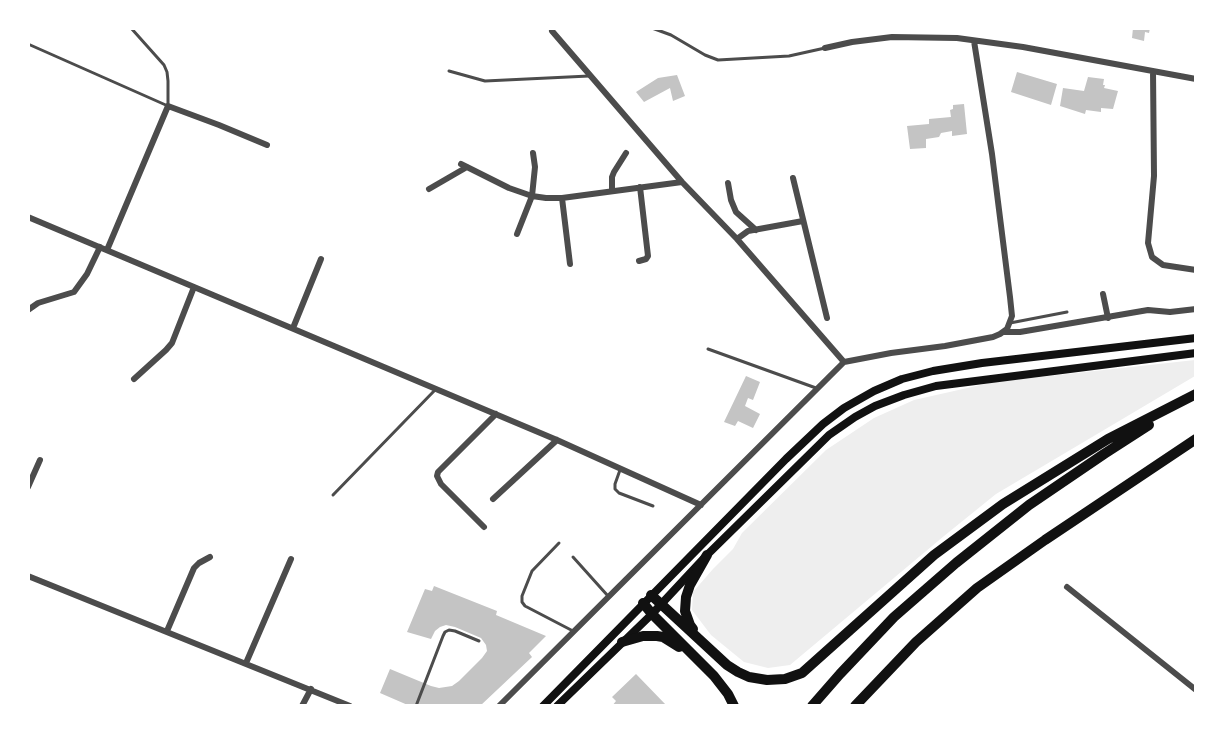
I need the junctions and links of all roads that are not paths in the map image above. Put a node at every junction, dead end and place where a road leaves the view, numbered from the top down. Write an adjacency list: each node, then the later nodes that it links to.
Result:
1 (131, 28): 11 (lane)
2 (652, 28): 6 (lane)
3 (552, 30): 9 (street)
4 (974, 41): 6 (street); 8 (street); 40 (street)
5 (28, 44): 11 (lane)
6 (825, 48)
7 (449, 71): 9 (lane)
8 (1153, 71): 10 (street); 32 (street)
9 (591, 76): 16 (street)
10 (1196, 79)
11 (168, 106): 12 (street); 28 (street)
12 (267, 145)
13 (532, 153): 21 (street)
14 (626, 153): 20 (street)
15 (793, 178): 24 (street)
16 (682, 182): 18 (street); 27 (street)
17 (728, 183): 25 (street)
18 (640, 188): 20 (street); 30 (street)
19 (429, 189): 21 (street)
20 (612, 191): 22 (street)
21 (532, 196): 22 (street); 26 (street)
22 (561, 198): 31 (street)
23 (28, 217): 28 (street)
24 (803, 221): 25 (street); 38 (street)
25 (756, 230): 27 (street)
26 (517, 234)
27 (737, 239): 46 (street)
28 (104, 249): 33 (street); 36 (street)
29 (321, 259): 41 (street)
30 (639, 261)
31 (570, 264)
32 (1196, 270)
33 (194, 287): 41 (street); 47 (street)
34 (1102, 294): 39 (street)
35 (1196, 309): 39 (street)
36 (28, 310)
37 (1067, 312): 40 (lane)
38 (827, 318)
39 (1108, 318): 42 (street)
40 (1011, 319): 42 (street)
41 (292, 328): 48 (street)
42 (1003, 332): 46 (street)
43 (1196, 338): 72 (main road)
44 (708, 349): 49 (lane)
45 (1196, 353): 65 (main road)
46 (844, 362): 49 (street)
47 (134, 379)
48 (436, 389): 51 (street); 59 (lane)
49 (817, 389): 61 (street)
50 (1196, 394): 79 (highway); 91 (highway)
51 (496, 414): 53 (street); 63 (street)
52 (1196, 439): 58 (highway)
53 (557, 440): 56 (street); 60 (street)
54 (1196, 447): 58 (highway)
55 (40, 460): 57 (street)
56 (621, 468): 61 (street); 62 (lane)
57 (28, 487)
58 (1124, 487): 92 (highway)
59 (333, 495)
60 (493, 500)
61 (701, 505): 71 (street)
62 (653, 506)
63 (484, 527)
64 (559, 543): 76 (lane)
65 (707, 555): 73 (main road); 79 (highway)
66 (210, 557): 75 (street)
67 (573, 557): 71 (lane)
68 (291, 558): 81 (street)
69 (28, 576): 75 (street)
70 (1067, 587): 83 (street)
71 (608, 596): 76 (street)
72 (647, 599): 73 (highway); 74 (highway); 88 (main road)
73 (662, 603): 74 (main road); 79 (highway)
74 (652, 614): 78 (main road); 80 (highway)
75 (167, 631): 81 (street)
76 (573, 631): 87 (street)
77 (478, 641): 86 (lane)
78 (622, 642): 80 (highway); 89 (main road)
79 (708, 648)
80 (694, 657): 90 (highway)
81 (246, 663): 82 (street)
82 (311, 689): 84 (street); 85 (street)
83 (1196, 690)
84 (302, 705)
85 (350, 705)
86 (416, 705)
87 (499, 705)
88 (543, 705)
89 (557, 705)
90 (734, 705)
91 (812, 705)
92 (855, 705)

